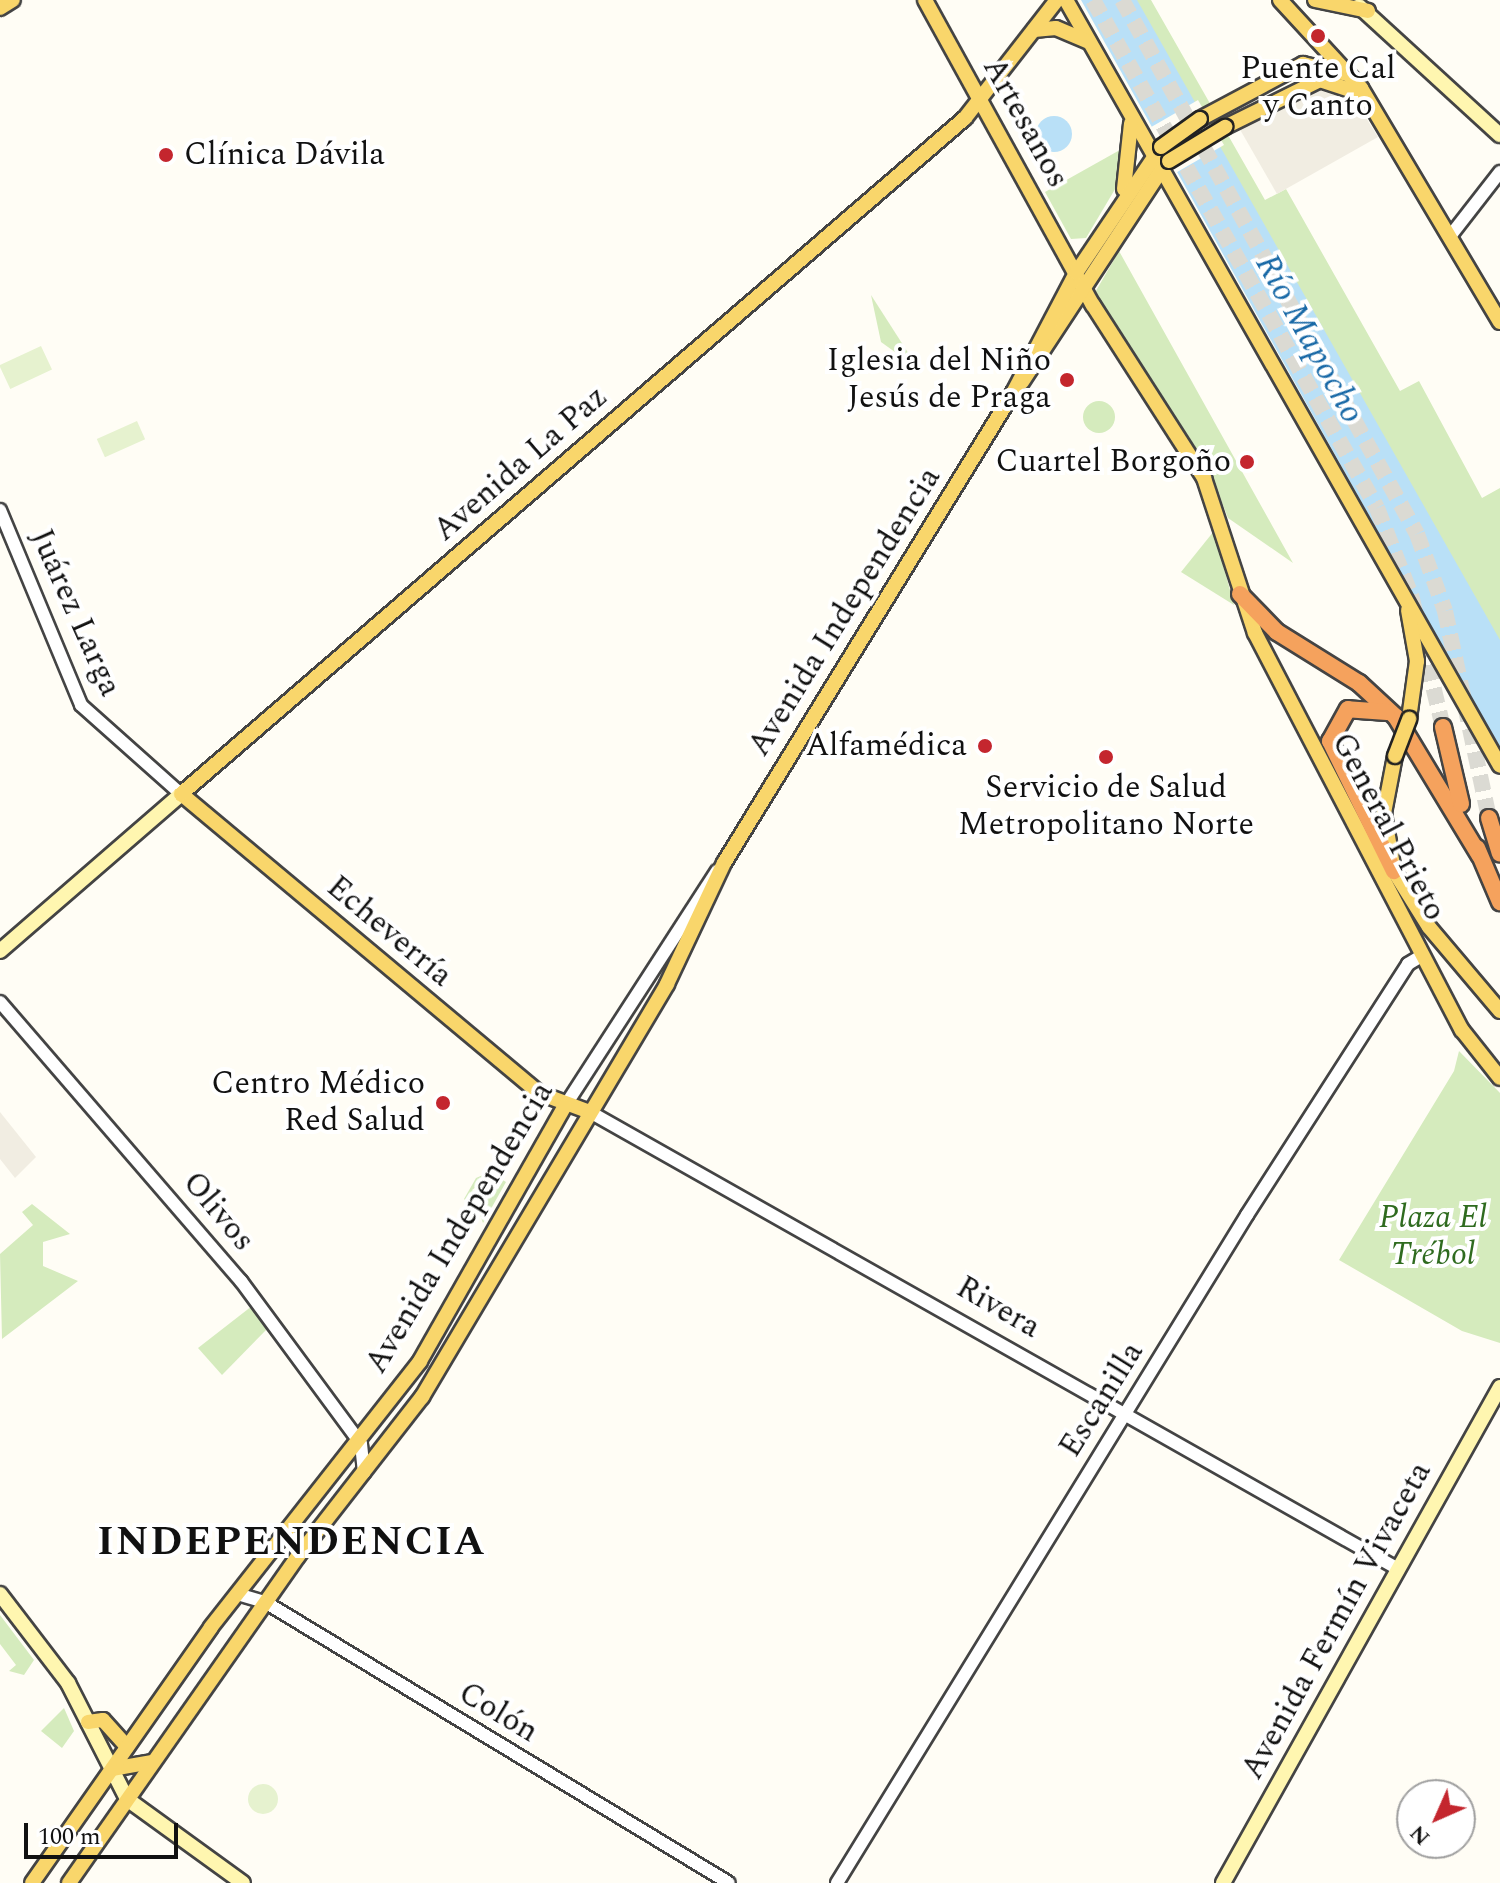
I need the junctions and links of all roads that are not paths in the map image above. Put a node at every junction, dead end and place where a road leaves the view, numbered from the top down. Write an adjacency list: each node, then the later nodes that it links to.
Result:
1 (13, 0): 9 (main road)
2 (925, 0): 14 (main road, Artesanos)
3 (1057, 0): 10 (main road, Avenida La Paz)
4 (1066, 0): 11 (main road)
5 (1280, 0): 12 (main road)
6 (1315, 0): 8 (main road)
7 (1348, 0): 8 (main road)
8 (1373, 6): 16 (main road)
9 (0, 8)
10 (1034, 30): 11 (main road); 14 (main road, Avenida La Paz)
11 (1089, 42): 15 (main road)
12 (1353, 77): 13 (main road); 17 (main road, Avenida Independencia, bridge)
13 (1368, 100): 18 (main road, Avenida Independencia, bridge); 21 (main road)
14 (981, 101): 22 (main road, Artesanos); 32 (main road, Avenida La Paz)
15 (1131, 119): 17 (main road); 20 (main road)
16 (1500, 135)
17 (1156, 151): 18 (main road); 20 (main road, Avenida Independencia)
18 (1164, 166): 23 (main road, Avenida Independencia); 27 (main road)
19 (1500, 172): 21 (street)
20 (1120, 201): 22 (main road, Avenida Independencia)
21 (1451, 235): 24 (main road)
22 (1076, 273): 23 (main road, Artesanos); 25 (main road, Avenida Independencia)
23 (1084, 290): 25 (main road, Avenida Independencia); 28 (main road, General Prieto)
24 (1500, 322)
25 (1014, 391): 36 (main road, Avenida Independencia)
26 (0, 510): 32 (street, Juárez Larga)
27 (1400, 585): 29 (main road, General Prieto); 31 (main road)
28 (1240, 594): 29 (highway); 41 (main road, General Prieto)
29 (1402, 718): 35 (highway); 37 (main road, General Prieto, bridge); 37 (highway)
30 (1443, 727): 35 (highway)
31 (1500, 766)
32 (181, 794): 39 (main road, Avenida La Paz); 45 (main road, Echeverría)
33 (1489, 818): 34 (highway)
34 (1500, 853)
35 (1480, 856): 38 (highway)
36 (724, 863): 45 (street, Avenida Independencia); 46 (main road, Avenida Independencia)
37 (1394, 871): 40 (main road, General Prieto)
38 (1500, 902)
39 (0, 951)
40 (1449, 951): 41 (main road); 43 (main road, General Prieto)
41 (1423, 955): 44 (main road, General Prieto); 48 (street, Escanilla)
42 (0, 1002): 49 (street, Olivos)
43 (1500, 1011)
44 (1500, 1078)
45 (565, 1106): 46 (main road, Rivera); 49 (main road, Avenida Independencia)
46 (590, 1112): 48 (street, Rivera); 50 (main road, Avenida Independencia)
47 (1500, 1387): 51 (main road, Avenida Fermín Vivaceta)
48 (1125, 1413): 51 (street, Rivera); 64 (street, Escanilla)
49 (356, 1438): 50 (street, Olivos); 53 (main road, Avenida Independencia)
50 (364, 1474): 54 (main road, Avenida Independencia)
51 (1398, 1569): 65 (main road, Avenida Fermín Vivaceta)
52 (0, 1594): 55 (main road)
53 (237, 1594): 54 (street, Colón); 56 (main road, Avenida Independencia)
54 (265, 1602): 57 (main road, Avenida Independencia); 63 (street, Colón)
55 (88, 1722): 56 (main road); 58 (main road)
56 (127, 1747): 58 (main road, Avenida Independencia)
57 (152, 1762): 58 (main road); 59 (main road, Avenida Independencia)
58 (112, 1769): 59 (main road); 60 (main road, Avenida Independencia)
59 (127, 1799): 61 (main road, Avenida Independencia); 62 (main road)
60 (32, 1883)
61 (69, 1883)
62 (243, 1883)
63 (729, 1883)
64 (837, 1883)
65 (1223, 1883)

